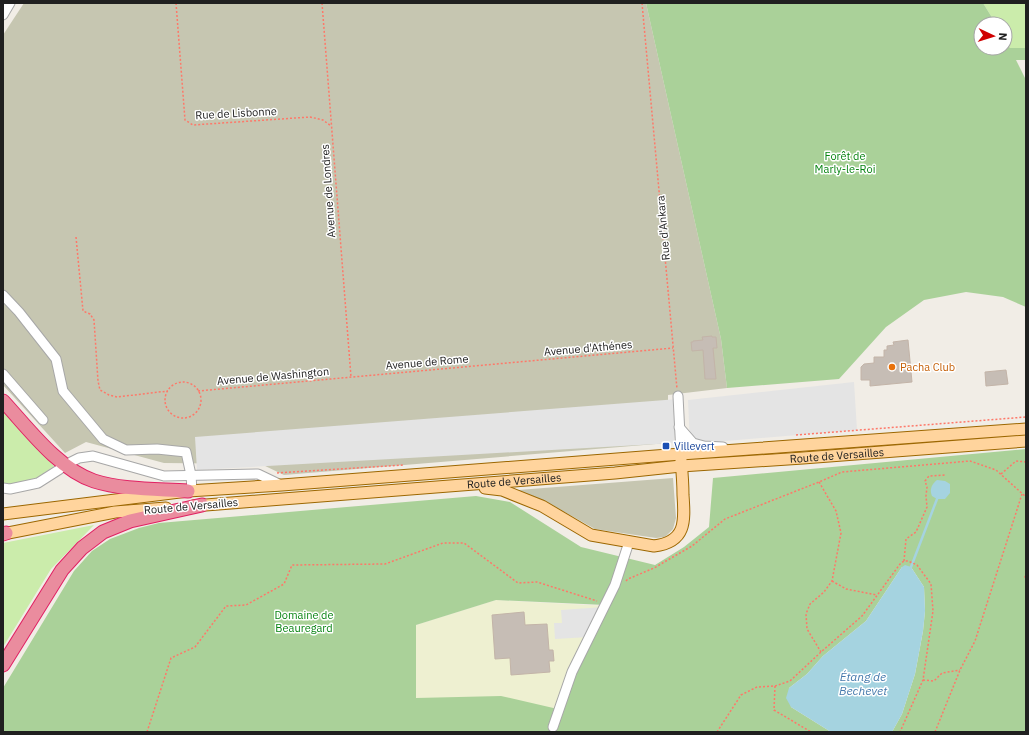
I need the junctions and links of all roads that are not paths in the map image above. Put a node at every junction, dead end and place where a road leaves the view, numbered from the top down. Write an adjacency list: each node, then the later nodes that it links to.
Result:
1 (10, 3): 2 (street)
2 (3, 15)
3 (3, 295): 16 (street)
4 (3, 374): 7 (street)
5 (678, 396): 8 (street)
6 (3, 401): 20 (highway)
7 (43, 420)
8 (679, 427): 11 (street); 12 (street)
9 (1026, 429): 11 (main road, Route de Versailles)
10 (1026, 441): 14 (main road, Route de Versailles)
11 (742, 449): 12 (main road, Route de Versailles)
12 (681, 454): 14 (main road); 17 (main road, Route de Versailles)
13 (71, 462): 16 (street)
14 (682, 466): 18 (main road, Route de Versailles); 24 (main road)
15 (60, 469): 19 (street)
16 (191, 476): 17 (street); 20 (street)
17 (282, 485): 20 (main road, Route de Versailles)
18 (453, 486): 21 (main road, Route de Versailles); 24 (main road)
19 (3, 488)
20 (190, 491): 22 (main road, Route de Versailles)
21 (202, 505): 23 (main road, Route de Versailles); 25 (highway)
22 (3, 514)
23 (4, 534)
24 (629, 542): 26 (street)
25 (3, 665)
26 (553, 728)

